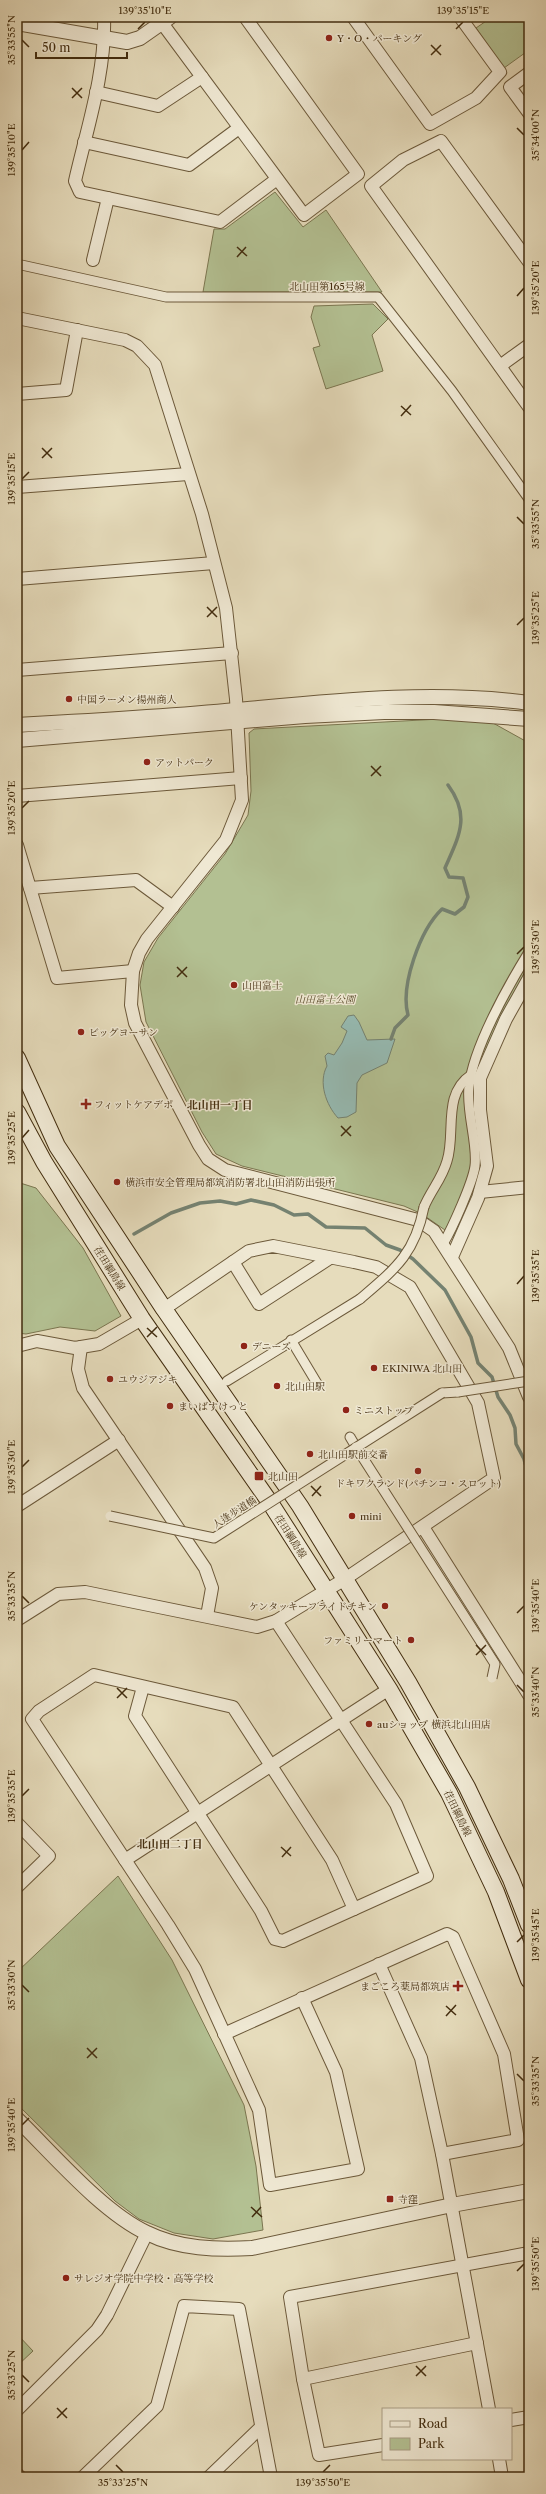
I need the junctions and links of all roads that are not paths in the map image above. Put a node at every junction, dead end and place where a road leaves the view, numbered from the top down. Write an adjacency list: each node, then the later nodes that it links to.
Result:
1 (19, 17): 7 (street)
2 (104, 17): 8 (street)
3 (245, 17): 15 (street)
4 (353, 17): 5 (street)
5 (460, 17)
6 (166, 20): 8 (street); 10 (street)
7 (17, 23): 8 (street)
8 (105, 38): 11 (street)
9 (529, 73): 12 (street)
10 (202, 77): 11 (street); 13 (street)
11 (96, 92): 14 (street)
12 (529, 113)
13 (239, 128): 14 (street); 15 (street)
14 (84, 142): 16 (street)
15 (277, 179): 16 (street)
16 (108, 198): 17 (street)
17 (93, 260)
18 (529, 262): 23 (street)
19 (17, 264): 28 (street, 北山田第165号線)
20 (17, 318): 21 (street)
21 (77, 330): 24 (street); 26 (street)
22 (529, 345): 23 (street)
23 (500, 366): 25 (street)
24 (17, 394)
25 (529, 407)
26 (188, 474): 27 (street); 29 (street)
27 (17, 487)
28 (529, 500)
29 (214, 564): 30 (street); 31 (street)
30 (17, 579)
31 (232, 653): 32 (street); 34 (street)
32 (17, 670)
33 (529, 703): 34 (street)
34 (237, 716): 35 (street); 36 (street); 37 (street); 38 (street)
35 (529, 719)
36 (17, 725)
37 (17, 740)
38 (241, 778): 39 (street); 42 (street)
39 (17, 796)
40 (17, 845): 41 (street)
41 (30, 888): 42 (street); 44 (street)
42 (173, 907): 44 (street)
43 (529, 952): 47 (street)
44 (133, 971): 51 (street)
45 (529, 978): 50 (street)
46 (17, 1058): 55 (main road, 荏田綱島線)
47 (471, 1074): 51 (street); 57 (street, bridge)
48 (17, 1112): 56 (main road, 荏田綱島線)
49 (529, 1187): 50 (street)
50 (480, 1192): 52 (street)
51 (443, 1244): 52 (street)
52 (452, 1257): 63 (street)
53 (330, 1258): 54 (street); 54 (street); 69 (street)
54 (233, 1262): 55 (street)
55 (164, 1309): 70 (main road, 荏田綱島線)
56 (142, 1319): 59 (street); 71 (main road, 荏田綱島線)
57 (291, 1340): 60 (street); 62 (street)
58 (17, 1346): 59 (street)
59 (80, 1347): 65 (street)
60 (227, 1381)
61 (529, 1381): 66 (street, 人逢歩道橋, bridge)
62 (318, 1385)
63 (529, 1397)
64 (350, 1437): 66 (street)
65 (119, 1440): 67 (street); 72 (street)
66 (356, 1447): 68 (street, 人逢歩道橋, bridge); 75 (street, bridge)
67 (17, 1506)
68 (110, 1516)
69 (423, 1527): 70 (street); 78 (street)
70 (345, 1579): 71 (street); 86 (main road, 荏田綱島線)
71 (327, 1591): 74 (street); 77 (main road, 荏田綱島線)
72 (207, 1616): 73 (street); 74 (street)
73 (17, 1620)
74 (276, 1621): 79 (street)
75 (492, 1678)
76 (142, 1687): 80 (street); 81 (street); 83 (street)
77 (389, 1689): 79 (street); 88 (main road, 荏田綱島線)
78 (529, 1695)
79 (341, 1719): 80 (street); 85 (street)
80 (272, 1764): 81 (street); 85 (street)
81 (198, 1812): 83 (street); 85 (street)
82 (17, 1823): 84 (street)
83 (125, 1860): 90 (street)
84 (17, 1887)
85 (354, 1909)
86 (529, 1925)
87 (379, 1964): 89 (street); 92 (street); 92 (street)
88 (529, 1980)
89 (302, 1998): 90 (street); 90 (street)
90 (224, 2034)
91 (17, 2119): 95 (street)
92 (442, 2154): 94 (street)
93 (529, 2191): 94 (street)
94 (452, 2205): 95 (street); 97 (street)
95 (147, 2234): 101 (street)
96 (529, 2253): 97 (street)
97 (462, 2264): 98 (street); 99 (street)
98 (477, 2343): 99 (street); 100 (street)
99 (303, 2379): 105 (street)
100 (490, 2408)
101 (17, 2410)
102 (529, 2416): 103 (street)
103 (512, 2420)
104 (260, 2428): 109 (street); 110 (street); 111 (street)
105 (382, 2445)
106 (499, 2460): 112 (street)
107 (17, 2474): 108 (street)
108 (20, 2477)
109 (82, 2477)
110 (209, 2477)
111 (271, 2477)
112 (502, 2477)

